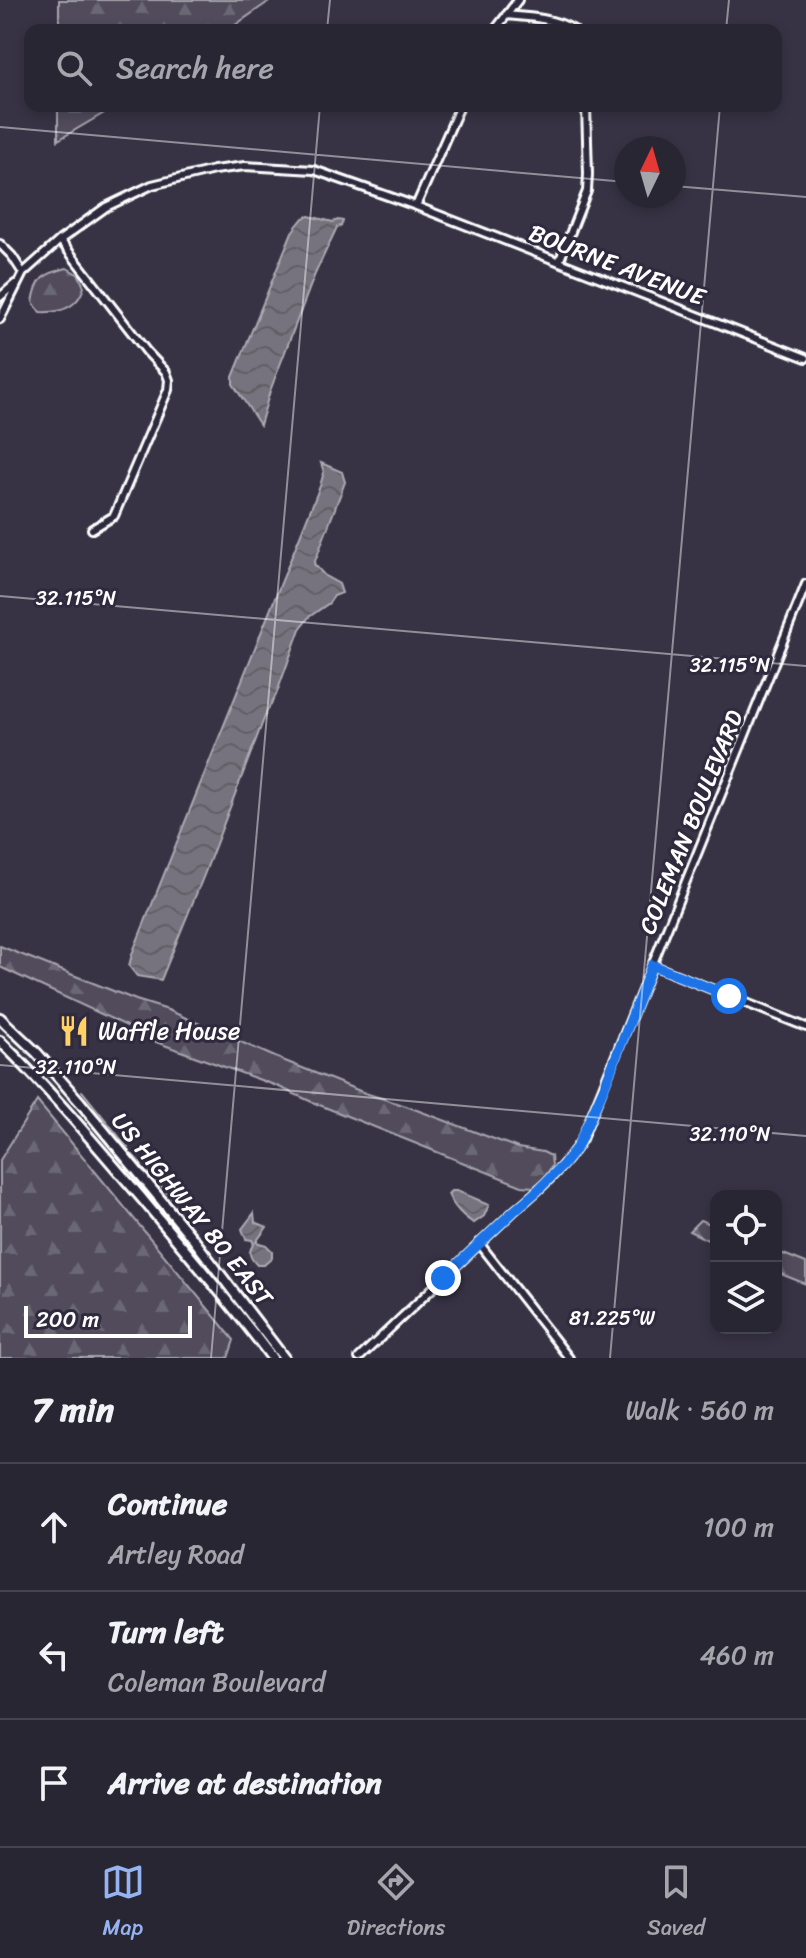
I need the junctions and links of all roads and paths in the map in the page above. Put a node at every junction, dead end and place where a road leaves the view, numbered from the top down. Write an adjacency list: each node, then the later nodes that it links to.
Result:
1 (518, 0): 2 (street)
2 (506, 15): 3 (street); 4 (street)
3 (499, 24)
4 (563, 24)
5 (457, 112): 7 (street)
6 (586, 112): 10 (street)
7 (416, 206): 8 (street, BOURNE AVENUE); 10 (street, BOURNE AVENUE)
8 (60, 240): 11 (street, BOURNE AVENUE); 16 (street)
9 (0, 244): 11 (street)
10 (559, 262): 15 (street, BOURNE AVENUE)
11 (23, 273): 12 (street, BOURNE AVENUE)
12 (18, 282): 13 (street); 14 (street, BOURNE AVENUE)
13 (0, 297)
14 (0, 319)
15 (806, 358)
16 (92, 529)
17 (806, 584): 18 (street, COLEMAN BOULEVARD)
18 (652, 965): 20 (street); 22 (street, COLEMAN BOULEVARD)
19 (0, 1018): 24 (main road, US HIGHWAY 80 EAST)
20 (806, 1027)
21 (0, 1041): 23 (main road, US HIGHWAY 80 EAST)
22 (479, 1243): 25 (street, COLEMAN BOULEVARD); 26 (street)
23 (272, 1358)
24 (284, 1358)
25 (359, 1358)
26 (569, 1358)

